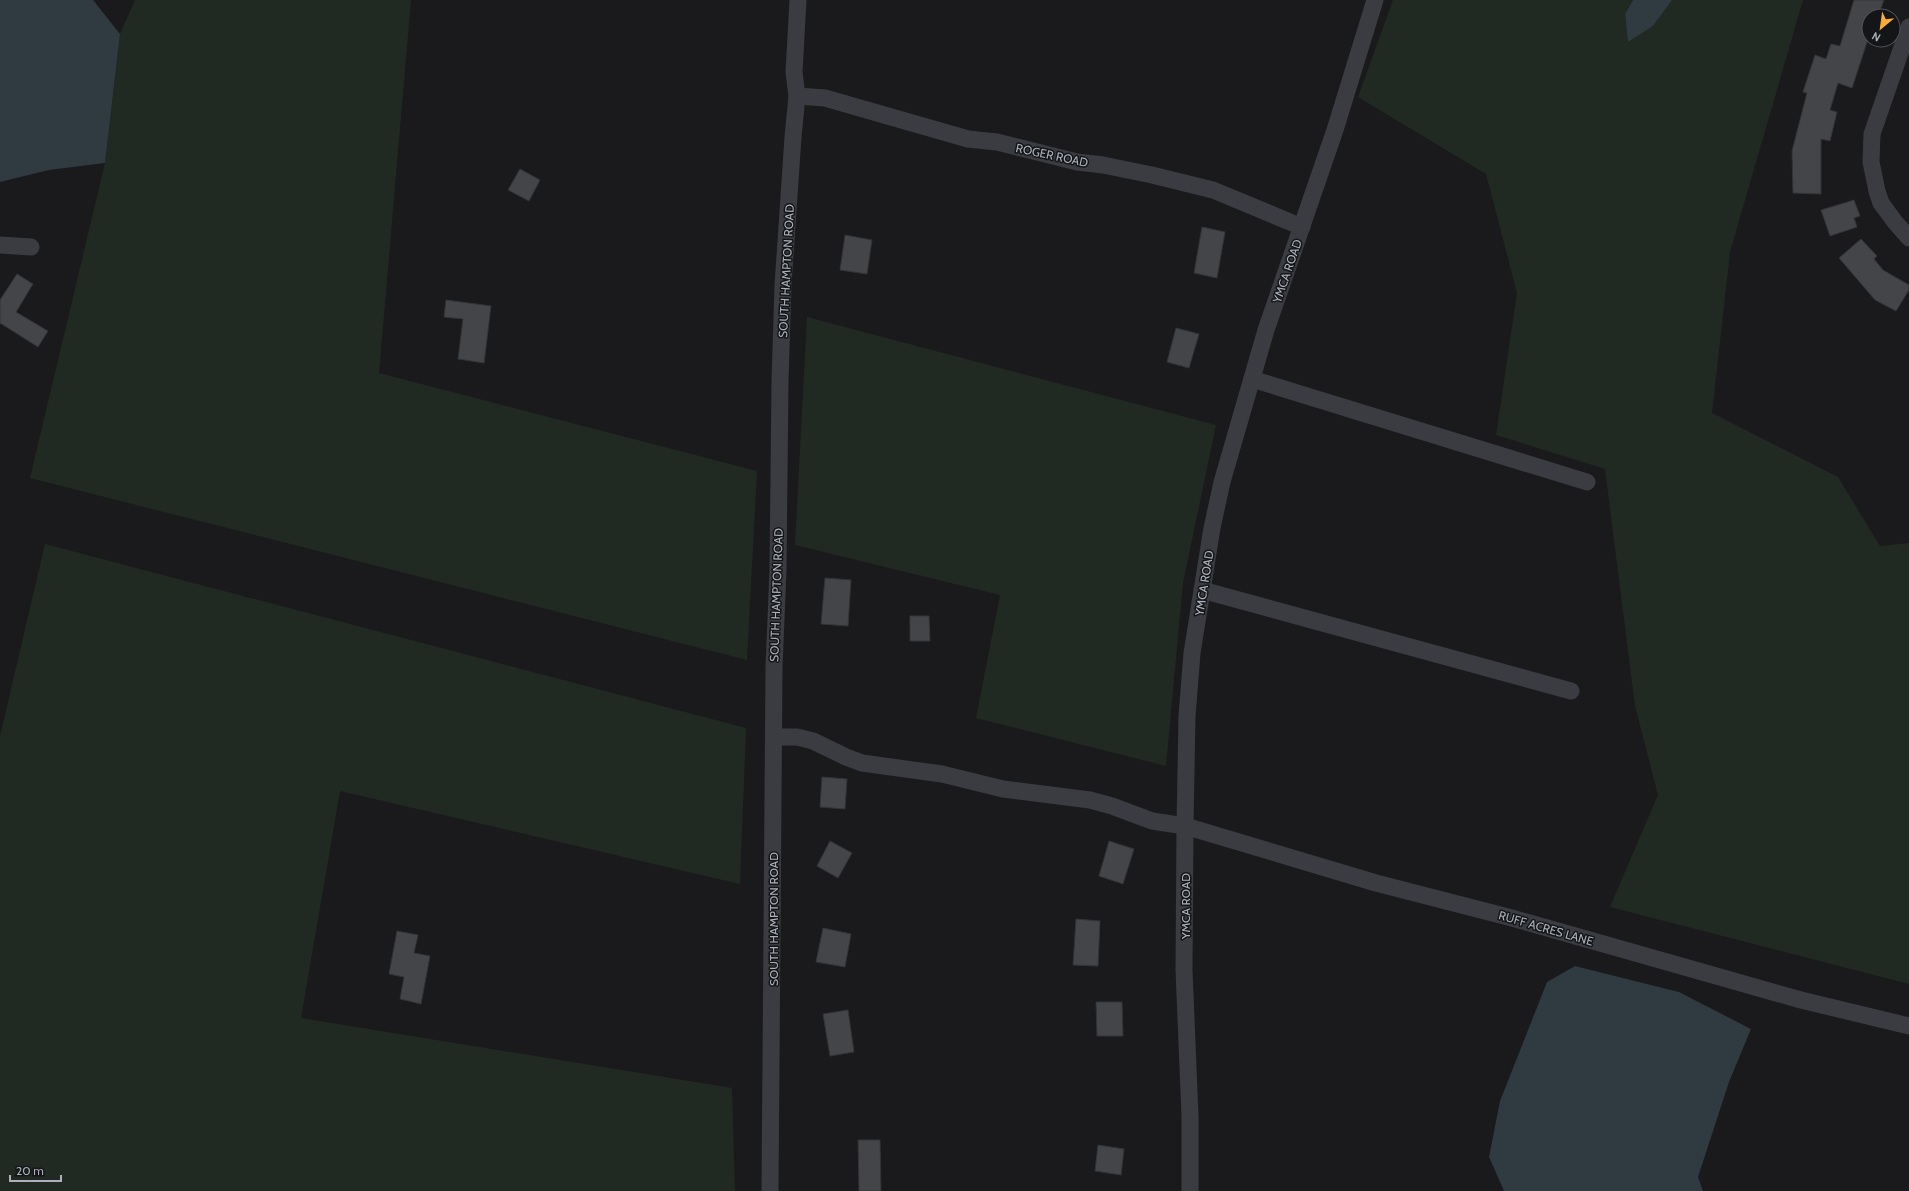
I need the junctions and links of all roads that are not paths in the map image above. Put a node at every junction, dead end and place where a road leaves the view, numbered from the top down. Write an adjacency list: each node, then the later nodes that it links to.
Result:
1 (798, 0): 4 (street, SOUTH HAMPTON ROAD)
2 (1375, 0): 5 (street, YMCA ROAD)
3 (1909, 27): 6 (street)
4 (798, 96): 5 (street, ROGER ROAD); 13 (street, SOUTH HAMPTON ROAD)
5 (1302, 227): 9 (street, YMCA ROAD)
6 (1909, 238)
7 (0, 245): 8 (street)
8 (31, 247)
9 (1252, 379): 10 (street); 11 (street, YMCA ROAD)
10 (1587, 482)
11 (1202, 590): 12 (street); 14 (street, YMCA ROAD)
12 (1571, 691)
13 (774, 737): 14 (street, RUFF ACRES LANE); 16 (street, SOUTH HAMPTON ROAD)
14 (1185, 826): 15 (street, RUFF ACRES LANE); 17 (street, YMCA ROAD)
15 (1909, 1026)
16 (770, 1191)
17 (1190, 1191)

